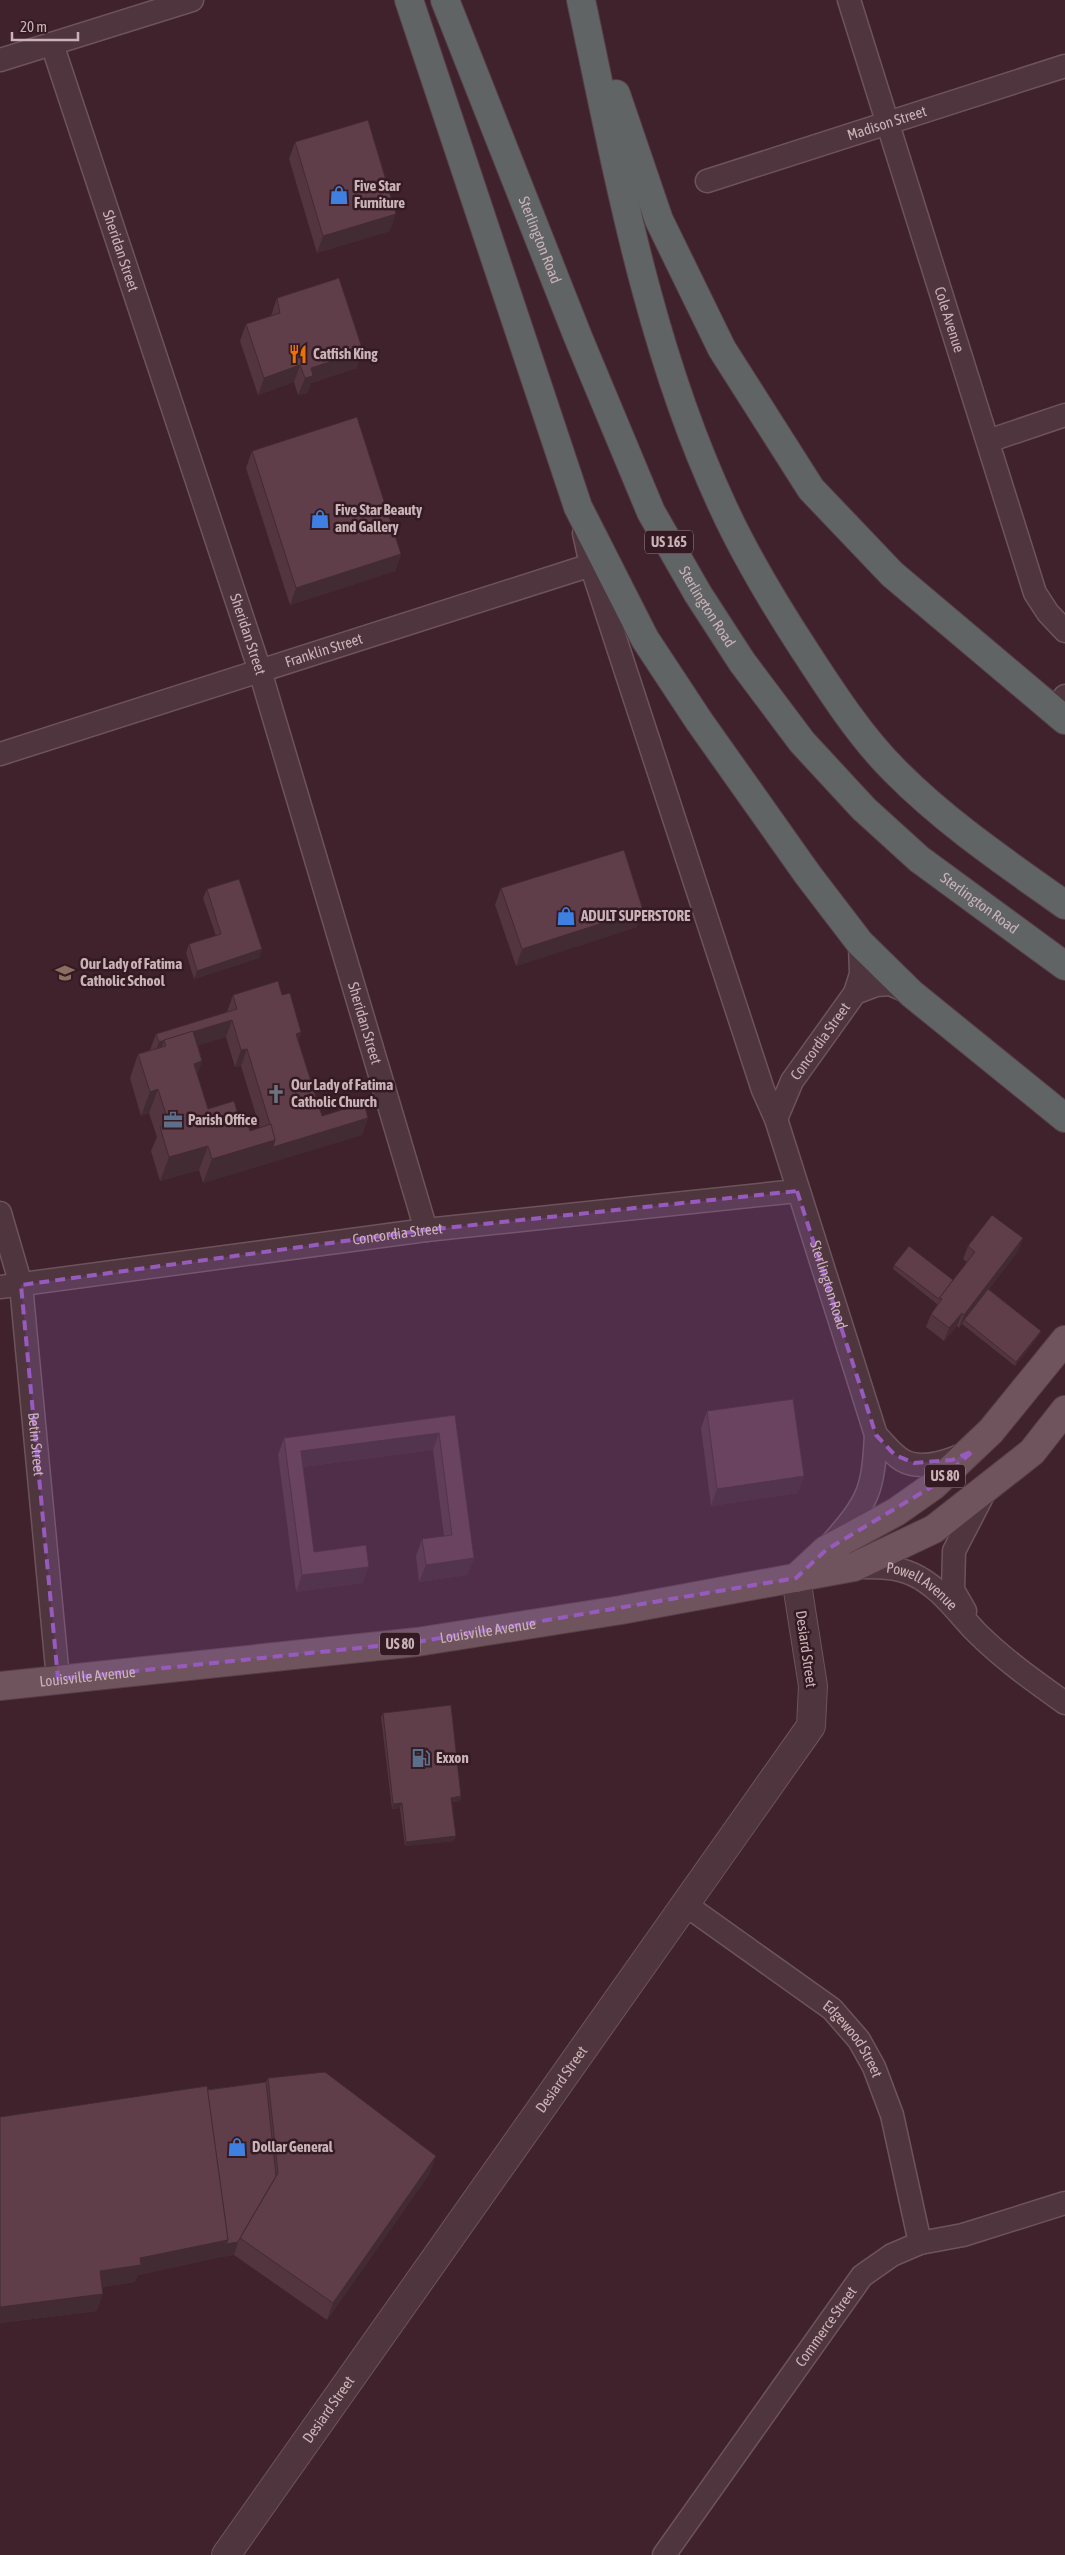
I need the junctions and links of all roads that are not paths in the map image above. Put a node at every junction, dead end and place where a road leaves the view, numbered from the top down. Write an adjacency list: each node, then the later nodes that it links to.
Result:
1 (192, 0): 6 (street)
2 (409, 0): 13 (highway)
3 (445, 0): 21 (highway, Sterlington Road / US 165)
4 (582, 0): 17 (highway); 19 (highway)
5 (850, 0): 9 (street, Cole Avenue)
6 (52, 44): 7 (street); 16 (street, Sheridan Street)
7 (0, 60)
8 (1065, 66): 9 (street, Madison Street)
9 (886, 122): 10 (street, Madison Street); 12 (street, Cole Avenue)
10 (707, 180)
11 (1065, 416): 12 (street)
12 (988, 441): 15 (street, Cole Avenue)
13 (578, 507): 14 (street, Sterlington Road); 20 (highway)
14 (591, 565): 16 (street, Franklin Street); 25 (street, Sterlington Road)
15 (1065, 630)
16 (260, 671): 18 (street, Franklin Street); 28 (street, Sheridan Street)
17 (1061, 709)
18 (0, 754)
19 (1065, 906)
20 (860, 943): 22 (street); 23 (highway)
21 (1065, 966)
22 (854, 993): 23 (street, Concordia Street); 25 (street, Concordia Street)
23 (912, 994): 24 (highway)
24 (1065, 1118)
25 (776, 1119): 26 (street, Sterlington Road)
26 (797, 1191): 28 (street, Concordia Street); 32 (street, Sterlington Road)
27 (0, 1212): 29 (street, Betin Street)
28 (426, 1230): 29 (street, Concordia Street)
29 (10, 1286): 39 (street, Betin Street)
30 (1065, 1340): 33 (main road, US 80)
31 (1065, 1410): 34 (main road, US 80)
32 (876, 1435): 33 (street, Sterlington Road); 35 (street, Sterlington Road)
33 (973, 1451): 35 (main road, US 80)
34 (988, 1486): 36 (main road, US 80); 38 (street, Powell Avenue)
35 (826, 1550): 37 (main road, US 80)
36 (854, 1568): 37 (main road, US 80); 38 (street, Powell Avenue)
37 (796, 1578): 39 (main road, Louisville Avenue / US 80); 42 (street, Desiard Street)
38 (976, 1632): 41 (street, Powell Avenue)
39 (58, 1679): 40 (main road, Louisville Avenue / US 80)
40 (0, 1686)
41 (1065, 1703)
42 (686, 1904): 44 (street, Edgewood Street); 45 (street, Desiard Street)
43 (1065, 2203): 44 (street, Commerce Street)
44 (920, 2243): 46 (street, Commerce Street)
45 (226, 2555)
46 (664, 2555)

